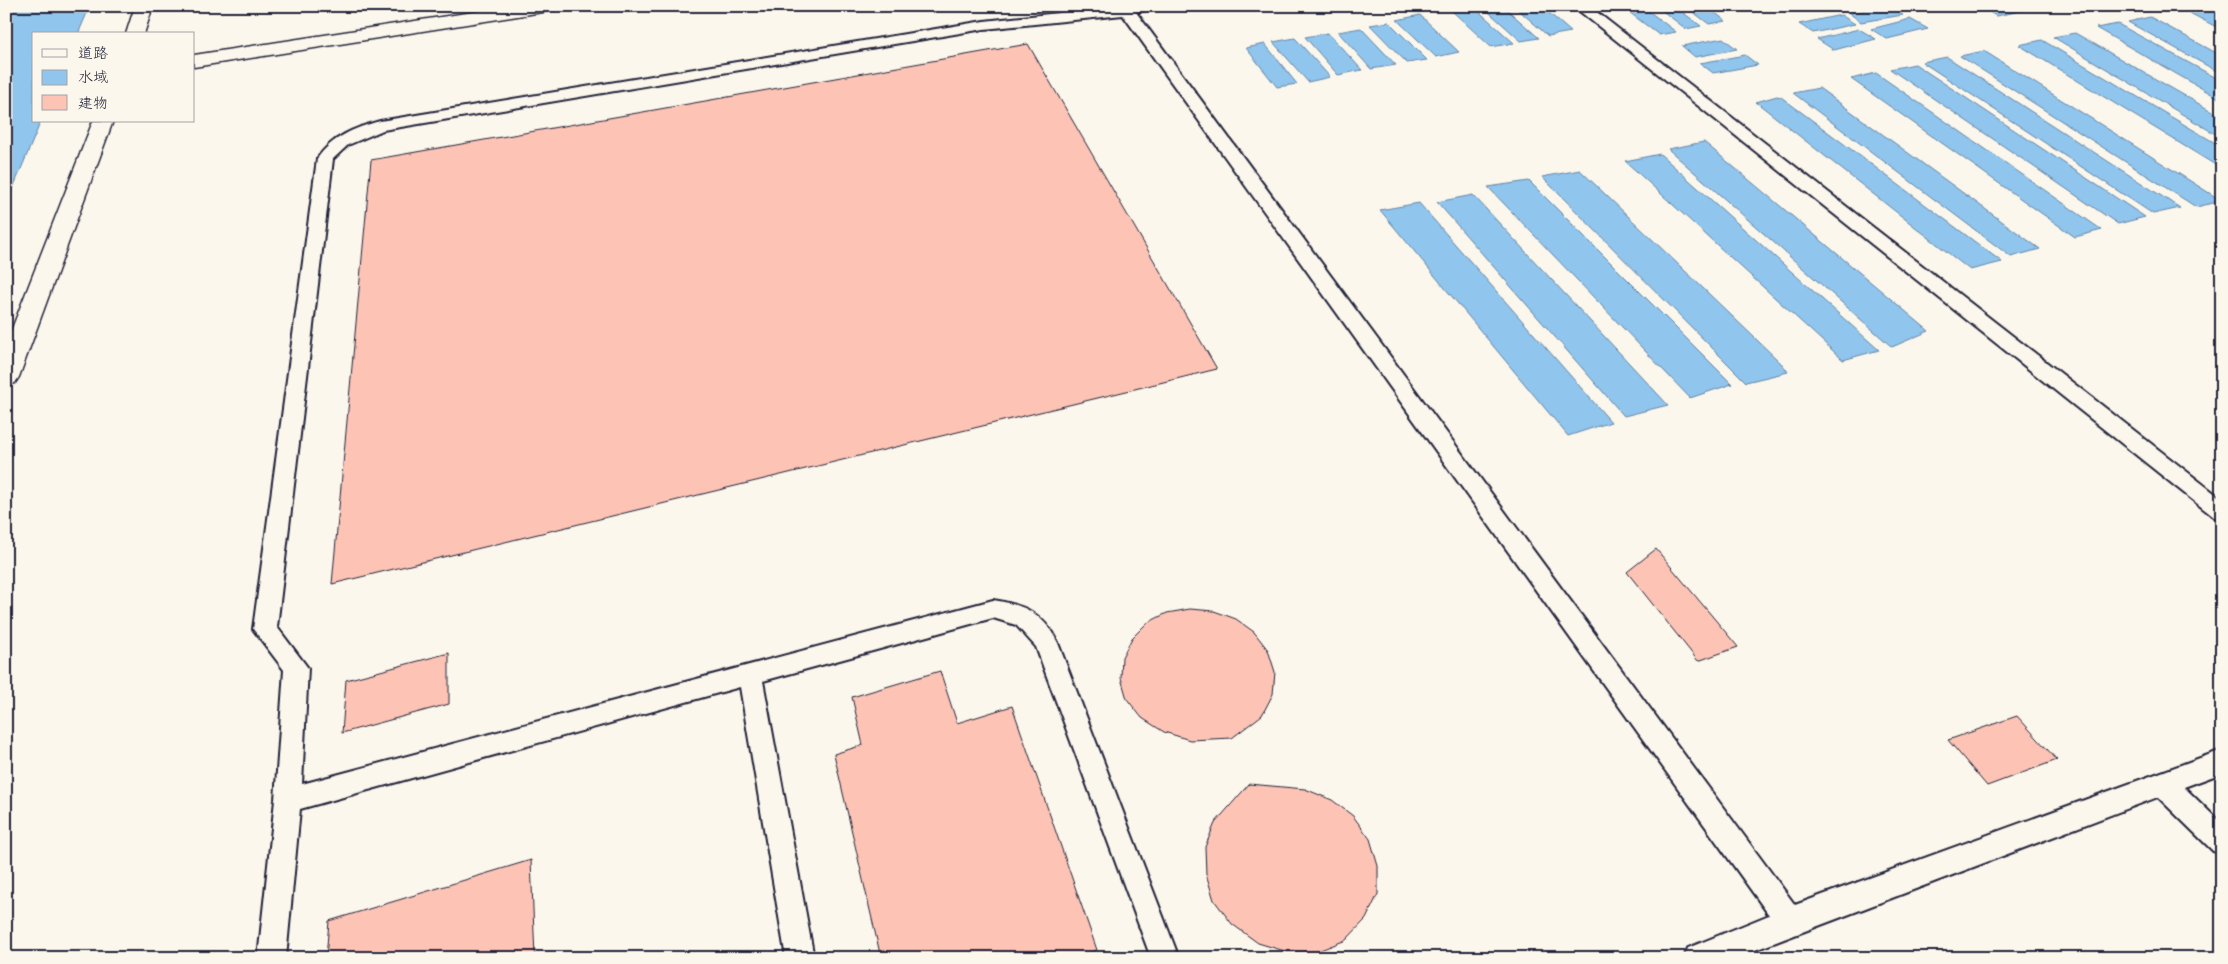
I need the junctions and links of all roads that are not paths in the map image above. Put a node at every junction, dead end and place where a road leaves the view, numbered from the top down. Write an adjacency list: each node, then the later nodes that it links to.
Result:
1 (144, 6): 5 (street)
2 (549, 6): 6 (street)
3 (1580, 6): 9 (lane)
4 (1137, 8): 13 (lane); 15 (lane)
5 (136, 32)
6 (195, 61)
7 (103, 122): 8 (street)
8 (6, 377)
9 (2222, 511)
10 (750, 674): 13 (lane); 17 (lane); 18 (lane)
11 (2222, 761): 12 (lane)
12 (2163, 784): 14 (lane); 15 (lane)
13 (288, 800): 16 (lane)
14 (2222, 842)
15 (1790, 921): 19 (lane)
16 (272, 958)
17 (800, 958)
18 (1164, 958)
19 (1698, 958)

